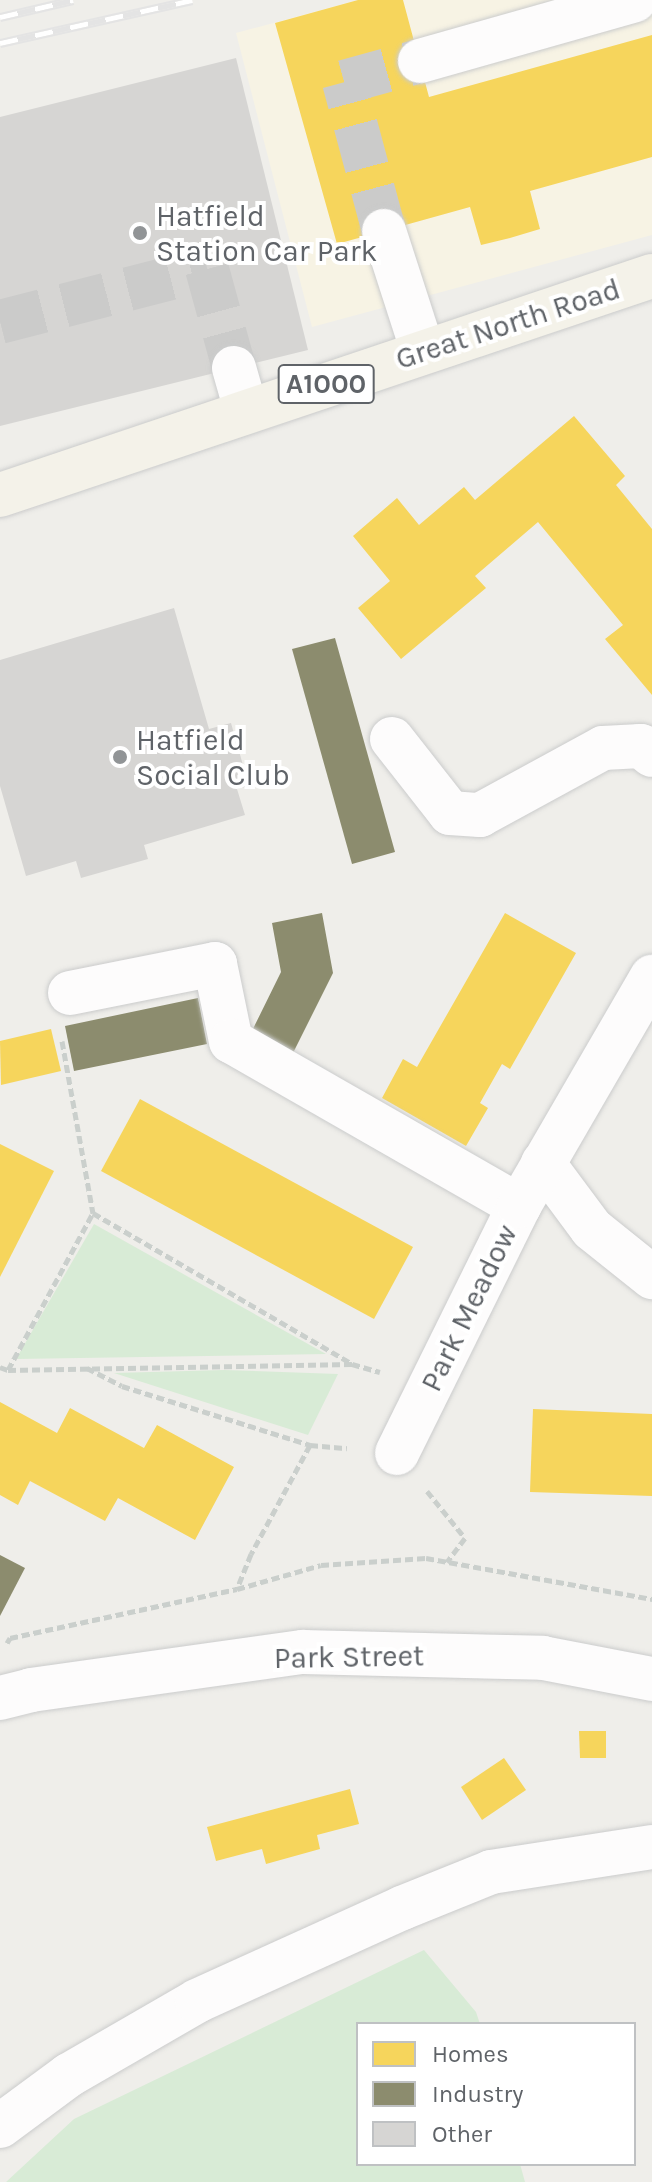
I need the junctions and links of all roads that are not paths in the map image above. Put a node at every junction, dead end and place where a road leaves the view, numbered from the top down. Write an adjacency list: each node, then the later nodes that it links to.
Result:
1 (635, 0): 2 (street)
2 (420, 61)
3 (384, 231): 5 (street)
4 (652, 276): 5 (main road, Great North Road / A1000)
5 (423, 352): 7 (main road, Great North Road / A1000)
6 (234, 368): 7 (street)
7 (246, 410): 8 (main road, Great North Road / A1000)
8 (0, 495)
9 (392, 739): 10 (street)
10 (652, 755)
11 (652, 977): 13 (street, Park Meadow)
12 (70, 993): 14 (street)
13 (543, 1163): 14 (street, Park Meadow); 15 (street)
14 (519, 1206): 16 (street, Park Meadow)
15 (652, 1277)
16 (397, 1453)
17 (652, 1679): 18 (street, Park Street)
18 (0, 1698)
19 (652, 1847): 20 (street)
20 (0, 2126)

